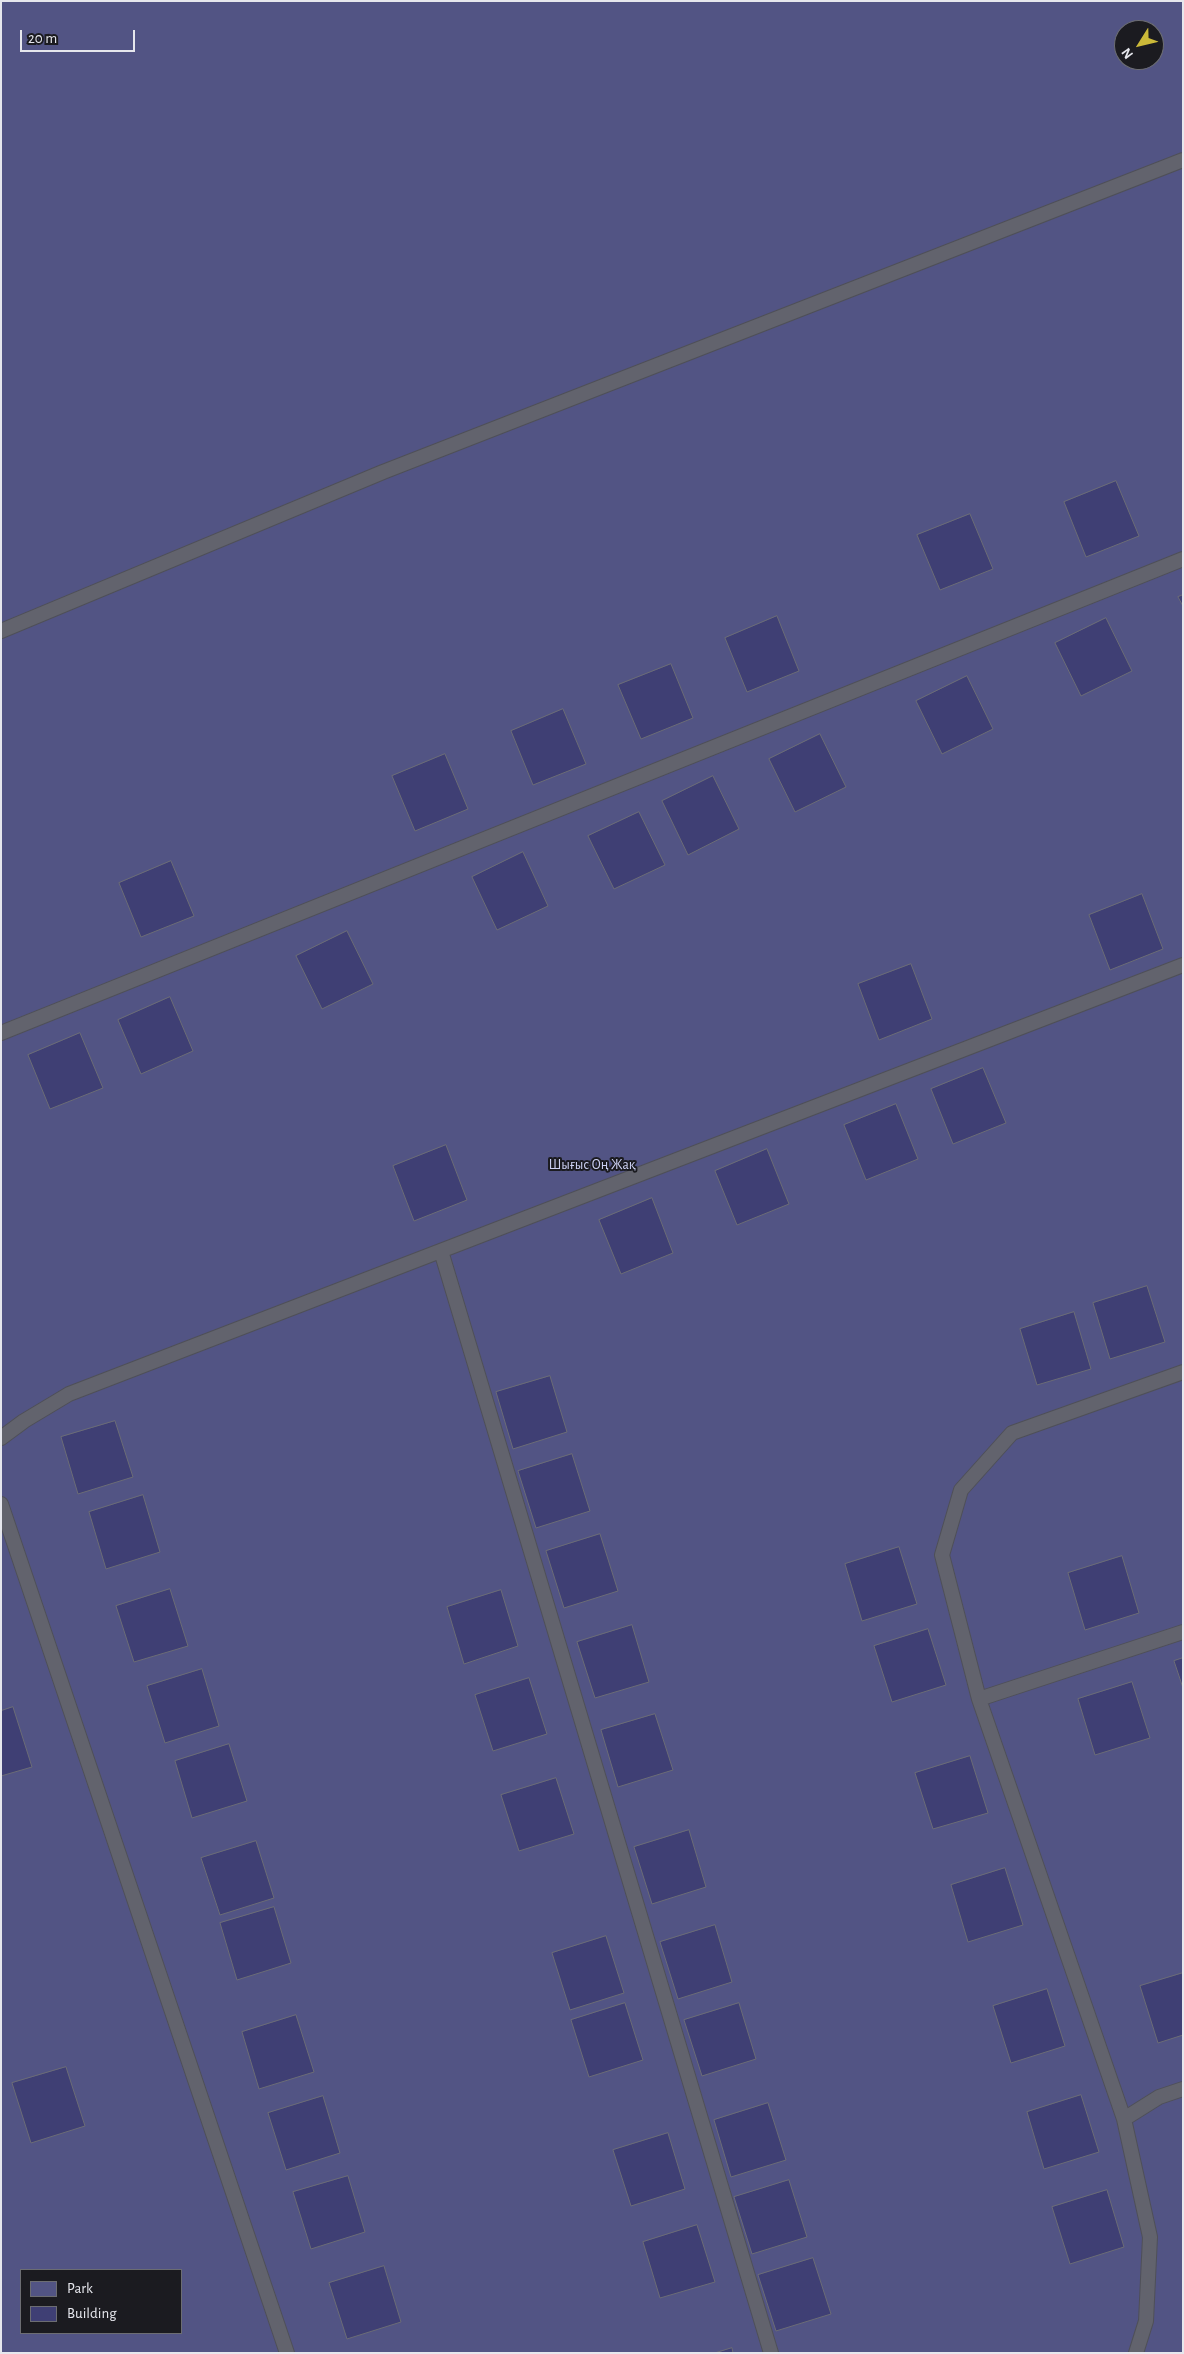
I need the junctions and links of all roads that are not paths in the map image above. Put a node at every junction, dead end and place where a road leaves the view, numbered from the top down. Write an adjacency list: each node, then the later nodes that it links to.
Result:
1 (1183, 160): 3 (lane)
2 (1183, 559): 5 (lane)
3 (1, 631)
4 (1183, 965): 6 (lane)
5 (1, 1034)
6 (441, 1251): 8 (lane); 15 (lane)
7 (1183, 1372): 11 (lane)
8 (1, 1438)
9 (1, 1504): 14 (lane)
10 (1183, 1632): 11 (lane)
11 (979, 1699): 13 (lane)
12 (1183, 2090): 13 (lane)
13 (1124, 2119): 16 (lane)
14 (287, 2353)
15 (771, 2353)
16 (1136, 2353)

